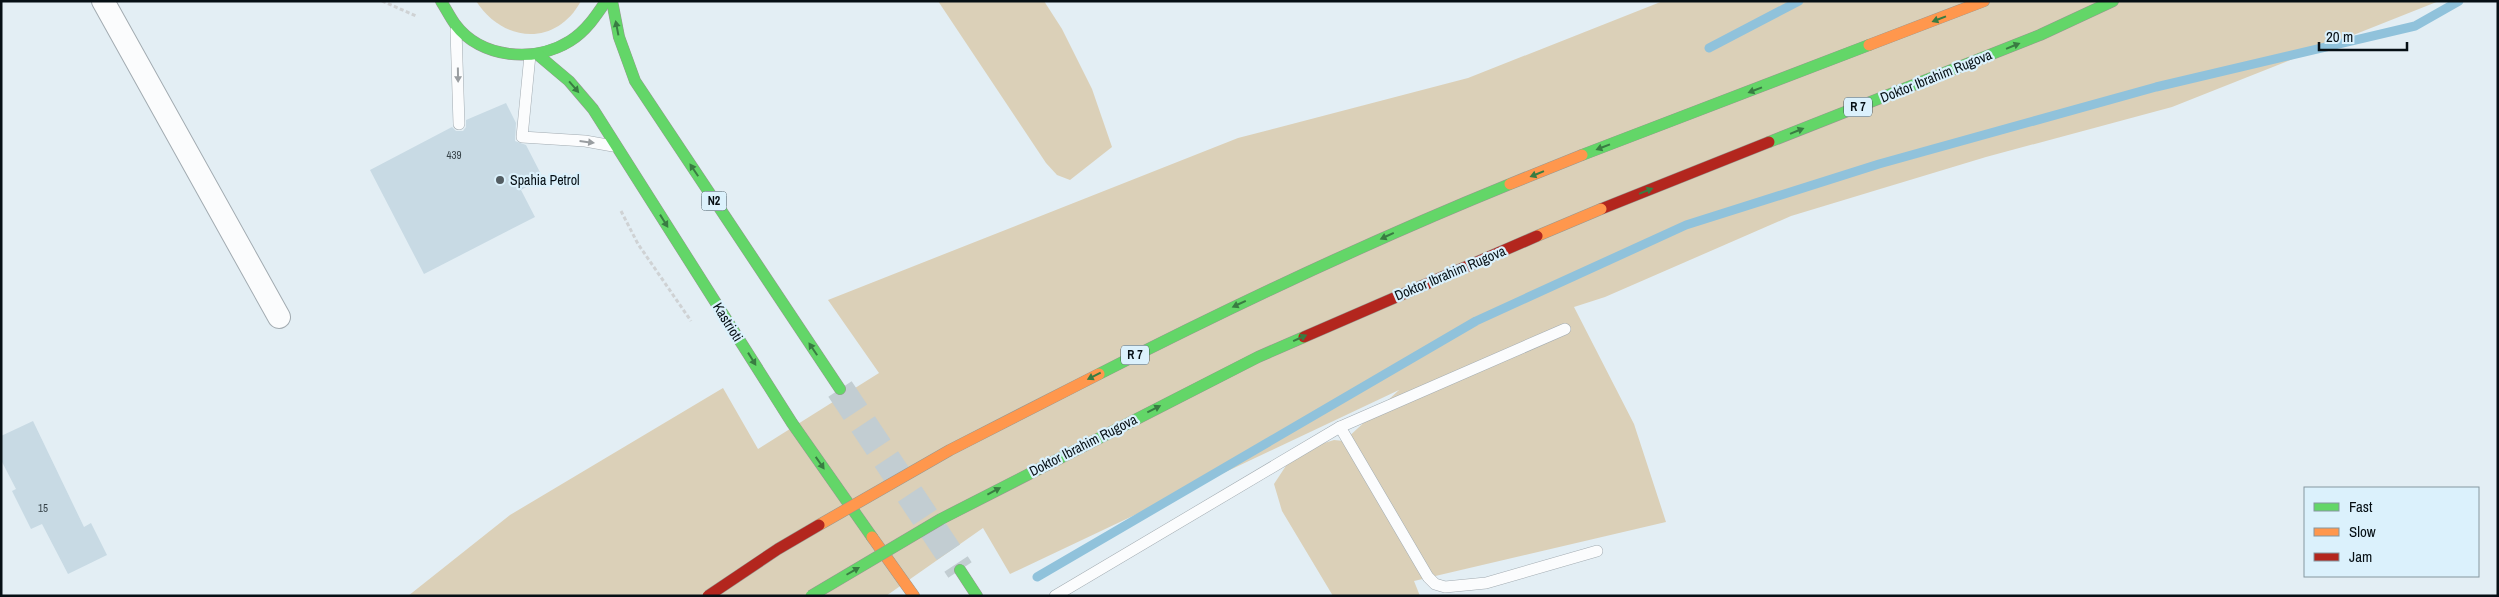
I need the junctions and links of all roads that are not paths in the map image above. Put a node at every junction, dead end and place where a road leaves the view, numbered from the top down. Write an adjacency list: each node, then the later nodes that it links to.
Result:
1 (103, 1): 11 (street)
2 (441, 1): 7 (highway)
3 (606, 1): 8 (highway)
4 (612, 1): 13 (highway, N2, one-way to 4)
5 (1984, 1): 17 (highway, R 7, one-way to 17, bridge)
6 (2113, 1): 18 (highway, Doktor Ibrahim Rugova / R 7, one-way to 6, bridge)
7 (456, 26): 8 (highway); 9 (lane, one-way to 9)
8 (534, 55): 10 (highway, Kastrioti, one-way to 10); 10 (lane, one-way to 10)
9 (459, 124)
10 (617, 147): 19 (highway, Kastrioti, one-way to 19)
11 (279, 316)
12 (1565, 329): 14 (lane)
13 (840, 389)
14 (1340, 427): 15 (lane); 21 (lane)
15 (1597, 551)
16 (960, 570): 20 (highway)
17 (708, 596)
18 (811, 596)
19 (914, 596)
20 (978, 596)
21 (1055, 596)

